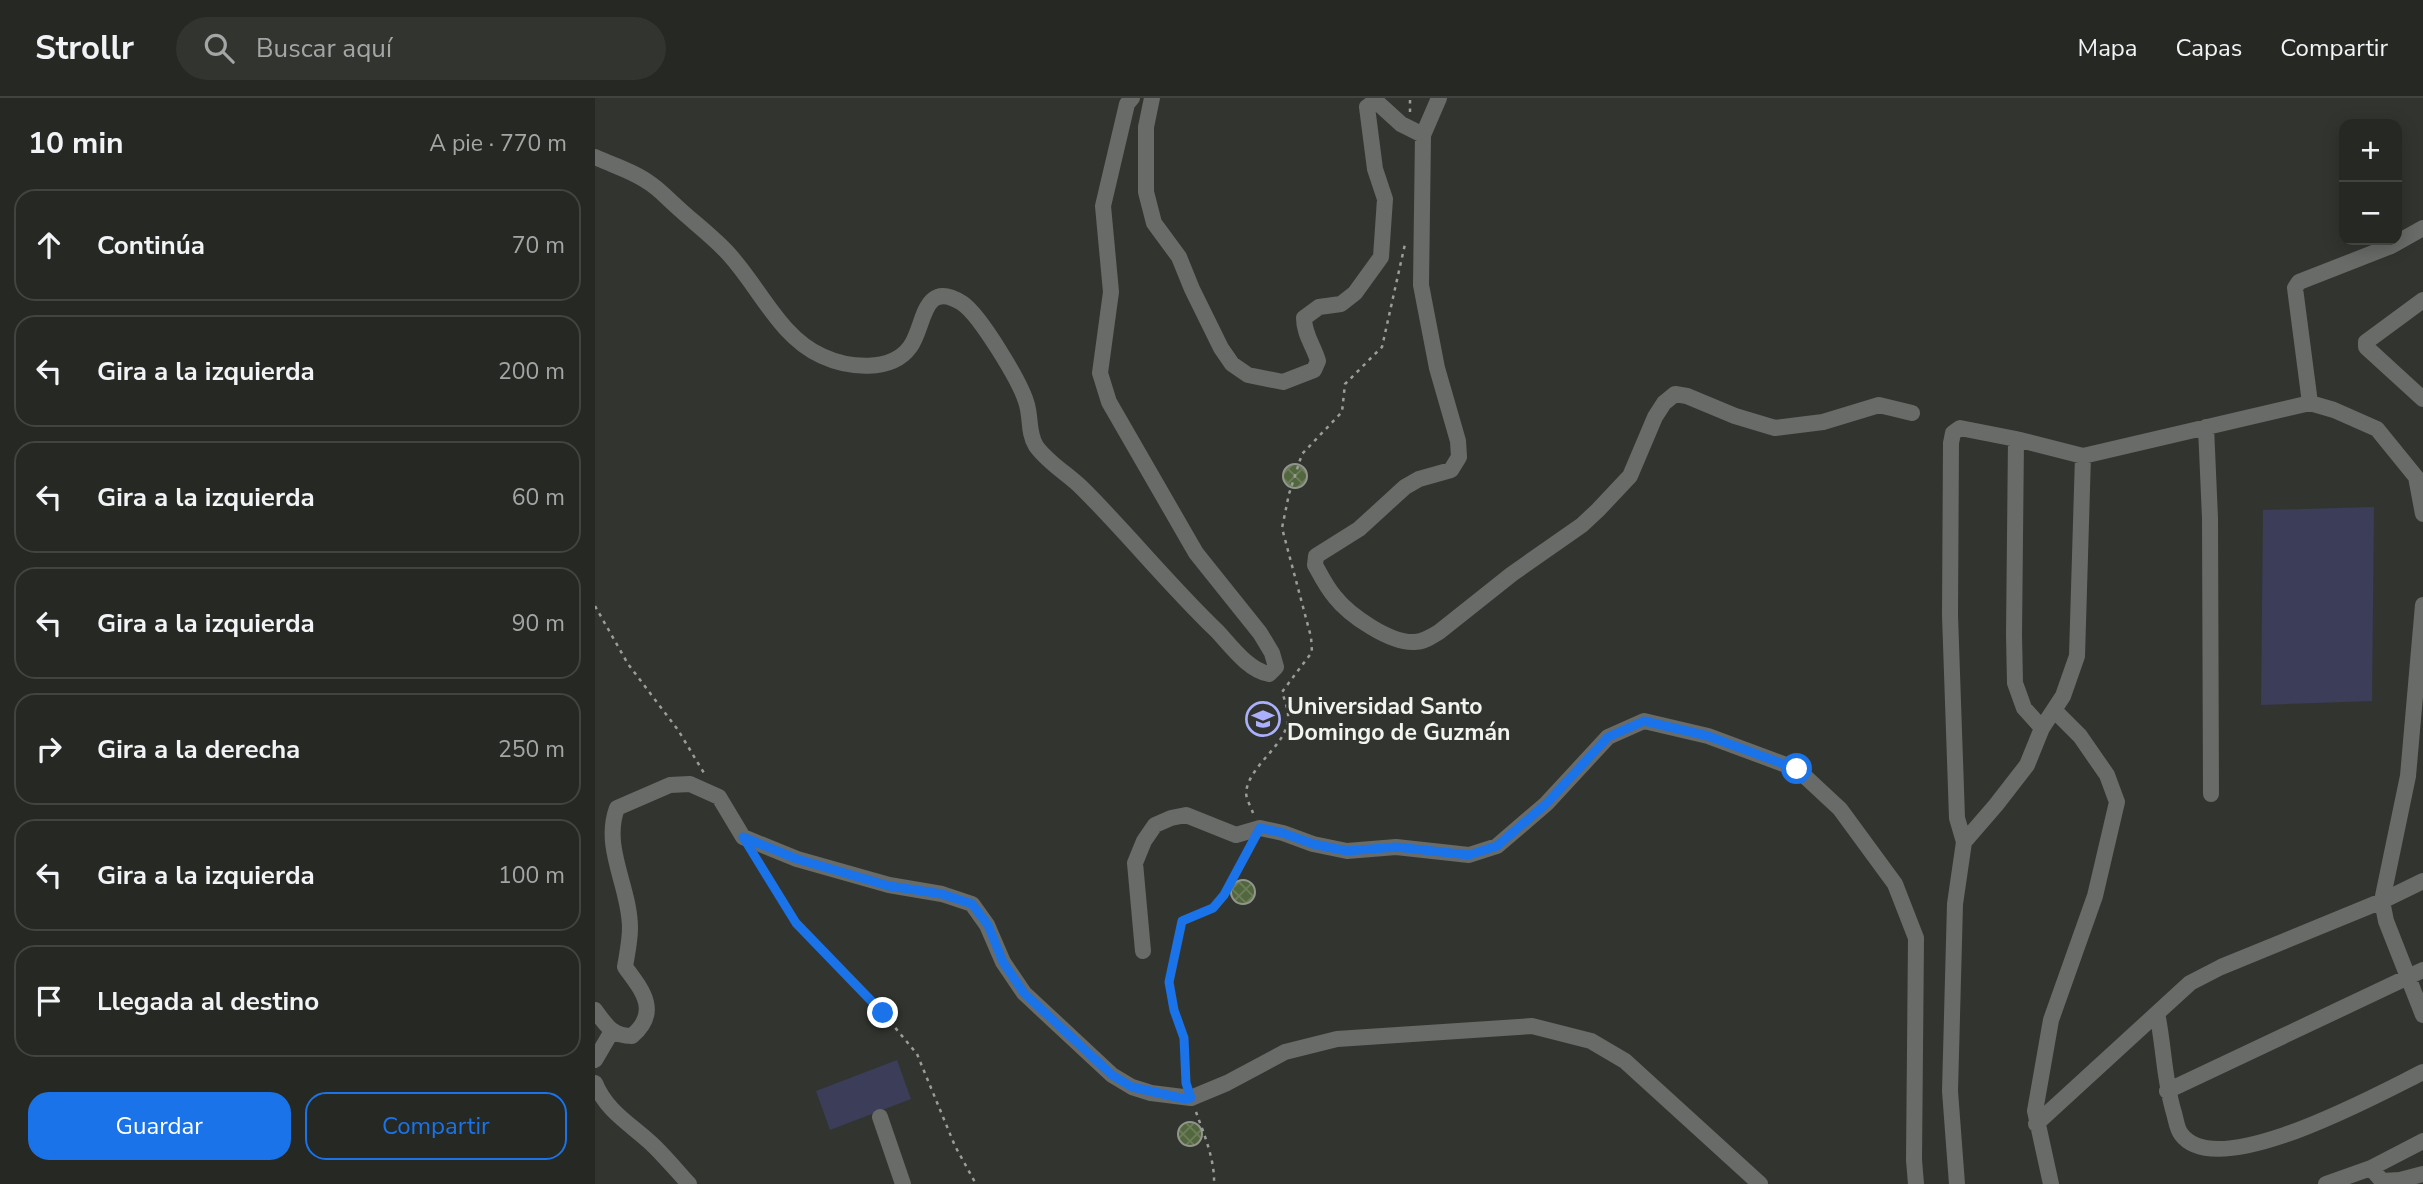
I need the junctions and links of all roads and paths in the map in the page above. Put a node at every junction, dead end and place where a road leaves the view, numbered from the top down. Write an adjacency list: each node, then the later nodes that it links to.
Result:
1 (1132, 98): 6 (street)
2 (1151, 98): 5 (street)
3 (1410, 98): 5 (path)
4 (1439, 98): 5 (street)
5 (1416, 132): 13 (street)
6 (595, 157)
7 (2423, 228): 12 (street)
8 (1405, 245): 26 (path)
9 (2417, 304): 10 (street); 11 (street)
10 (2423, 319)
11 (2423, 400)
12 (2310, 403): 14 (street); 17 (street)
13 (1912, 413)
14 (2206, 427): 16 (street); 25 (street)
15 (2016, 439): 16 (street); 22 (street); 27 (street)
16 (2083, 456): 21 (street)
17 (2420, 477): 18 (street)
18 (2423, 514)
19 (2423, 605): 23 (street)
20 (595, 606): 24 (path)
21 (2054, 710): 22 (street); 44 (street)
22 (2042, 728): 27 (street)
23 (2417, 744): 30 (street)
24 (705, 775)
25 (2211, 794)
26 (1260, 828): 31 (street); 42 (path); 53 (street)
27 (1964, 842): 54 (street)
28 (756, 859): 50 (path)
29 (2423, 881): 30 (street)
30 (2382, 901): 33 (street); 35 (street)
31 (1143, 951)
32 (2423, 970): 33 (street)
33 (2407, 978): 36 (street); 41 (street)
34 (595, 1010): 37 (street)
35 (2157, 1013): 41 (street); 44 (street)
36 (2423, 1015)
37 (612, 1031): 38 (street); 42 (street)
38 (595, 1060)
39 (2423, 1072): 41 (street)
40 (595, 1083): 48 (street)
41 (2167, 1091)
42 (1191, 1098): 51 (path); 52 (street)
43 (880, 1117): 49 (street)
44 (2036, 1124): 55 (street)
45 (2423, 1141): 47 (street)
46 (2423, 1174): 47 (street)
47 (2379, 1178): 56 (street)
48 (689, 1184)
49 (903, 1184)
50 (976, 1184)
51 (1214, 1184)
52 (1760, 1184)
53 (1916, 1184)
54 (1957, 1184)
55 (2051, 1184)
56 (2326, 1184)

